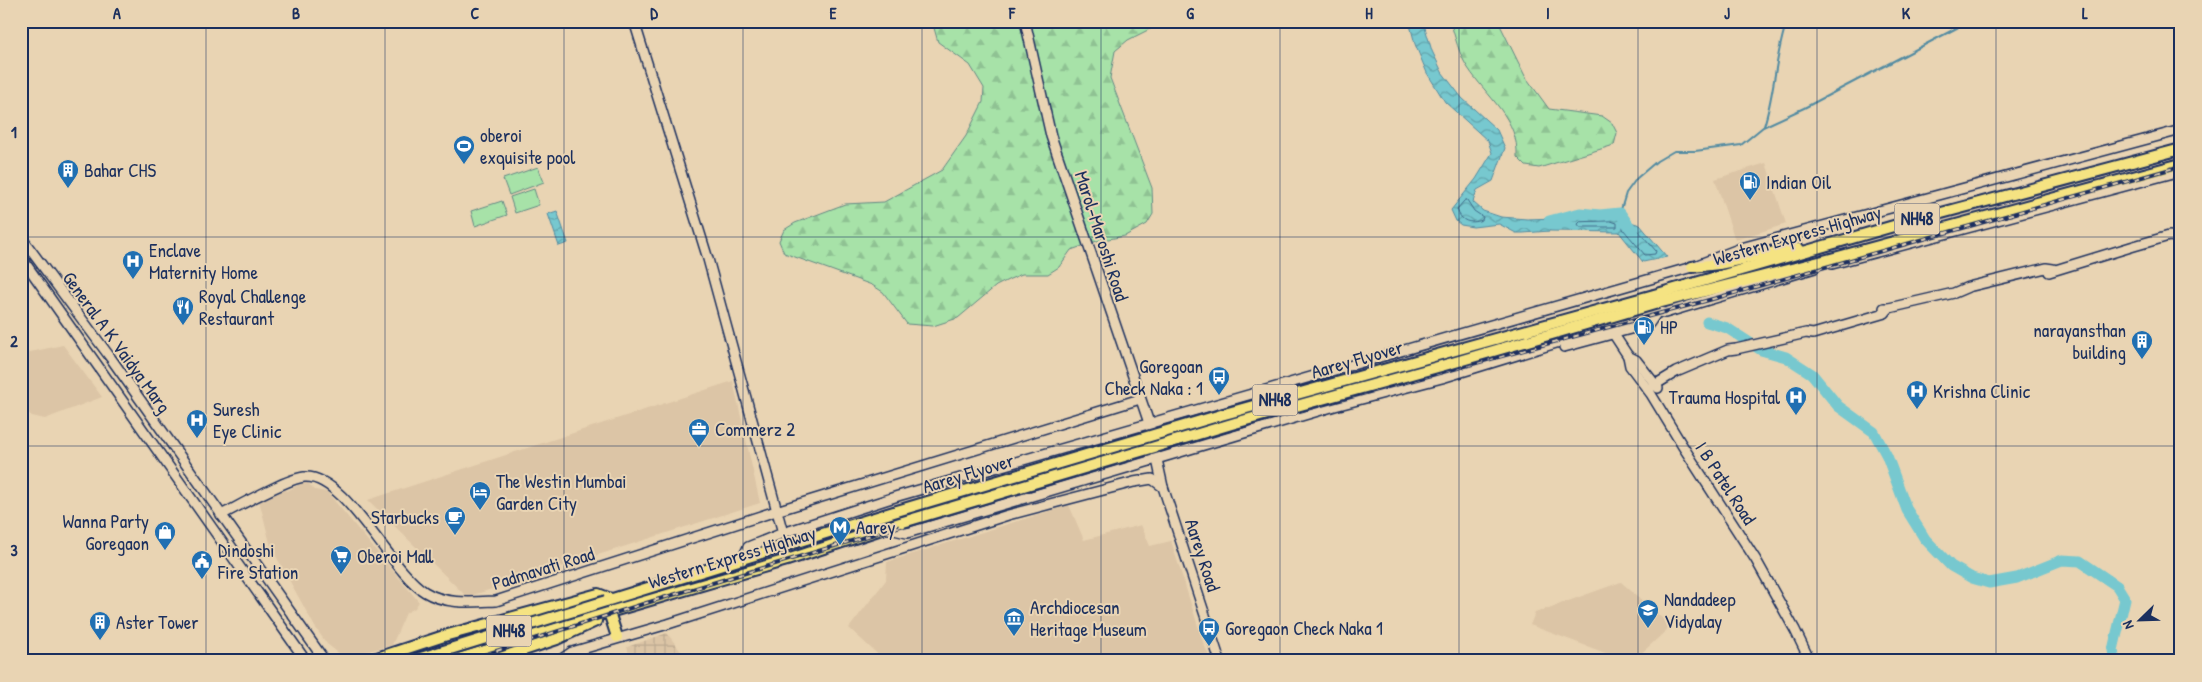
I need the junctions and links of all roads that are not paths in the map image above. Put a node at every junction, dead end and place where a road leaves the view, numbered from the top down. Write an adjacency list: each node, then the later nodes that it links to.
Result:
1 (634, 21): 25 (main road)
2 (1025, 21): 18 (main road, Marol-Maroshi Road)
3 (2181, 130): 13 (main road)
4 (2181, 148): 11 (highway, Western Express Highway / NH48)
5 (2181, 164): 14 (highway, Western Express Highway / NH48)
6 (2181, 171): 14 (main road)
7 (2181, 229): 9 (main road)
8 (2181, 235): 9 (main road)
9 (2169, 236): 17 (main road)
10 (21, 237): 27 (main road, General A K Vaidya Marg)
11 (1806, 251): 13 (highway); 14 (highway, Western Express Highway / NH48)
12 (21, 257): 36 (main road, General A K Vaidya Marg)
13 (1692, 267): 16 (main road)
14 (1656, 303): 15 (main road); 26 (highway, Aarey Flyover / NH48, bridge); 28 (highway, Aarey Flyover / NH48, bridge)
15 (1611, 331): 17 (main road, I B Patel Road); 19 (main road)
16 (1326, 373): 19 (main road); 20 (main road)
17 (1653, 389): 45 (main road, I B Patel Road)
18 (1140, 399): 20 (main road, Marol-Maroshi Road); 25 (main road, Padmavati Road)
19 (1335, 406): 21 (main road)
20 (1148, 423): 21 (main road, Marol-Maroshi Road); 30 (main road)
21 (1157, 459): 22 (main road); 24 (main road, Aarey Road)
22 (1110, 474): 23 (main road); 29 (main road)
23 (1134, 482): 24 (main road); 34 (main road)
24 (1163, 487): 44 (main road, Aarey Road)
25 (776, 511): 27 (main road, Padmavati Road); 30 (main road)
26 (897, 511): 31 (highway, Western Express Highway / NH48)
27 (221, 516): 37 (main road, General A K Vaidya Marg)
28 (903, 522): 29 (highway, Western Express Highway / NH48)
29 (884, 528): 33 (highway, Western Express Highway / NH48)
30 (783, 533): 31 (main road)
31 (742, 560): 32 (highway, Western Express Highway / NH48)
32 (609, 600): 35 (highway); 39 (highway, NH48, bridge)
33 (604, 614): 34 (highway); 41 (highway, NH48); 42 (highway)
34 (617, 637): 43 (main road)
35 (417, 645): 38 (highway); 40 (highway)
36 (306, 661)
37 (325, 661)
38 (368, 661)
39 (411, 661)
40 (422, 661)
41 (452, 661)
42 (491, 661)
43 (559, 661)
44 (1220, 661)
45 (1810, 661)

